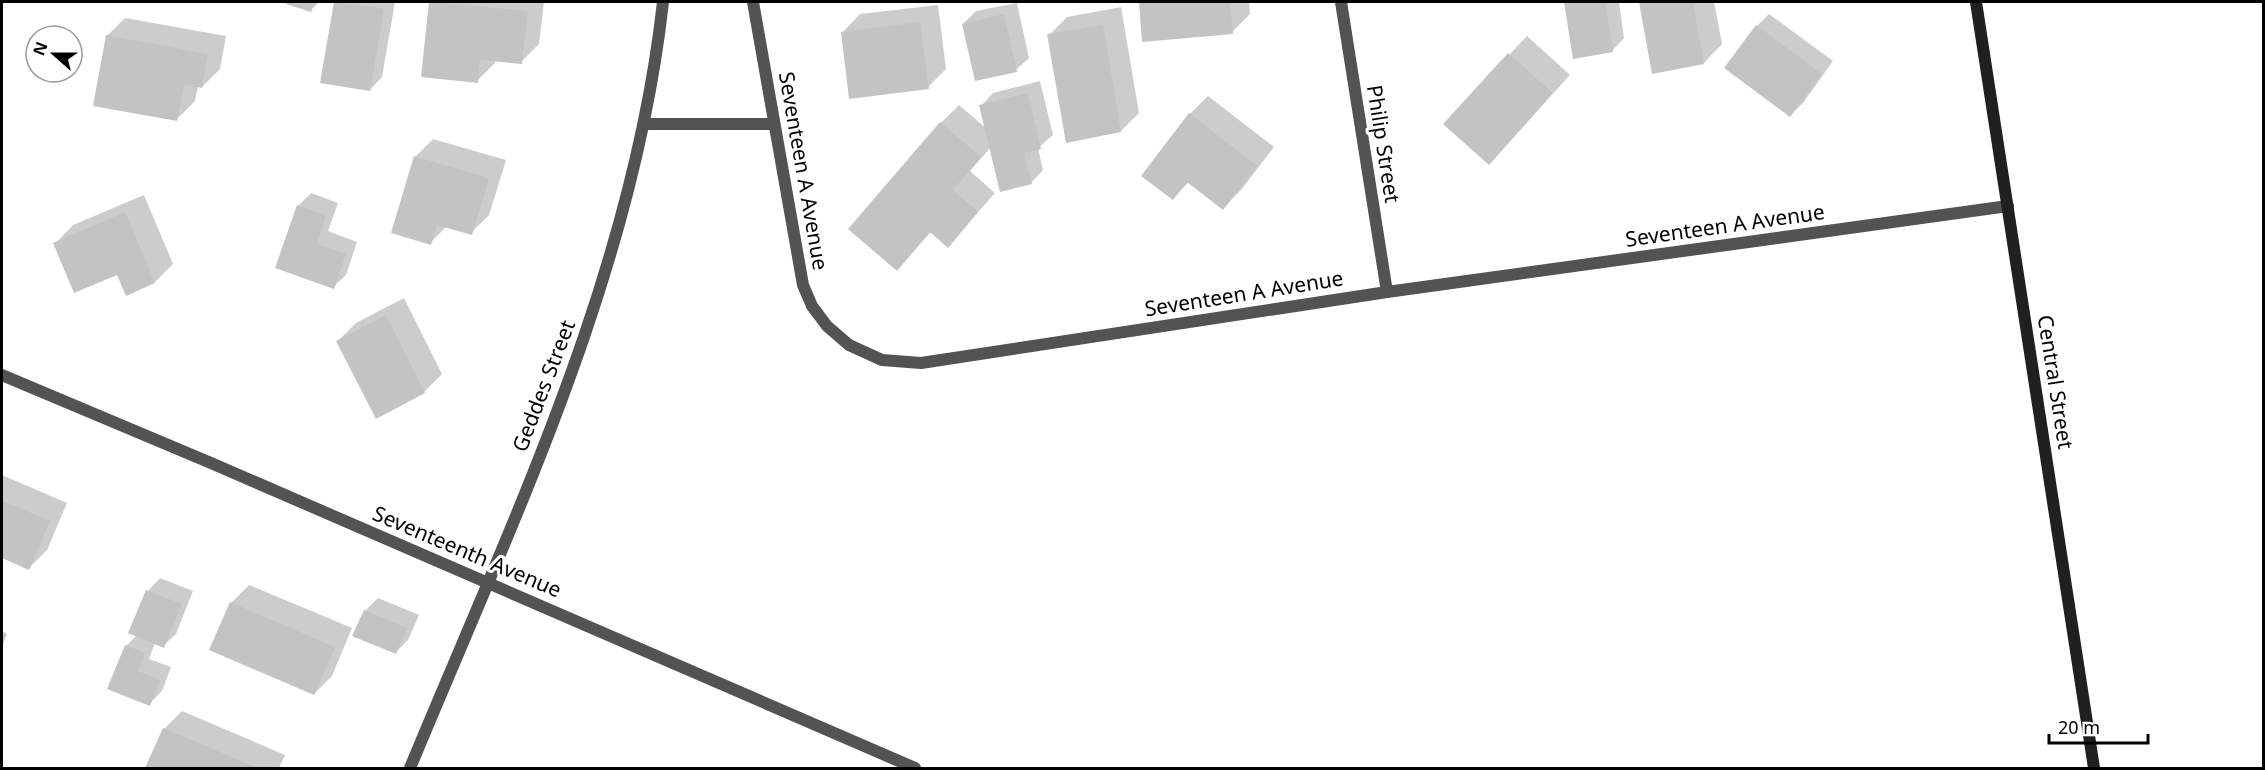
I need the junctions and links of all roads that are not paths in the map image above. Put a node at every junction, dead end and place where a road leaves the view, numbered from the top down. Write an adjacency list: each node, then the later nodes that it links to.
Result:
1 (663, 2): 5 (street, Geddes Street)
2 (753, 2): 6 (street, Seventeen A Avenue)
3 (1341, 2): 8 (street, Philip Street)
4 (1976, 2): 7 (main road, Central Street)
5 (645, 124): 6 (street); 10 (street, Geddes Street)
6 (774, 124): 8 (street, Seventeen A Avenue)
7 (2008, 206): 8 (street, Seventeen A Avenue); 13 (main road, Central Street)
8 (1387, 292)
9 (2, 375): 10 (street, Seventeenth Avenue)
10 (489, 583): 11 (street, Geddes Street); 12 (street, Seventeenth Avenue)
11 (410, 768)
12 (915, 768)
13 (2094, 768)

